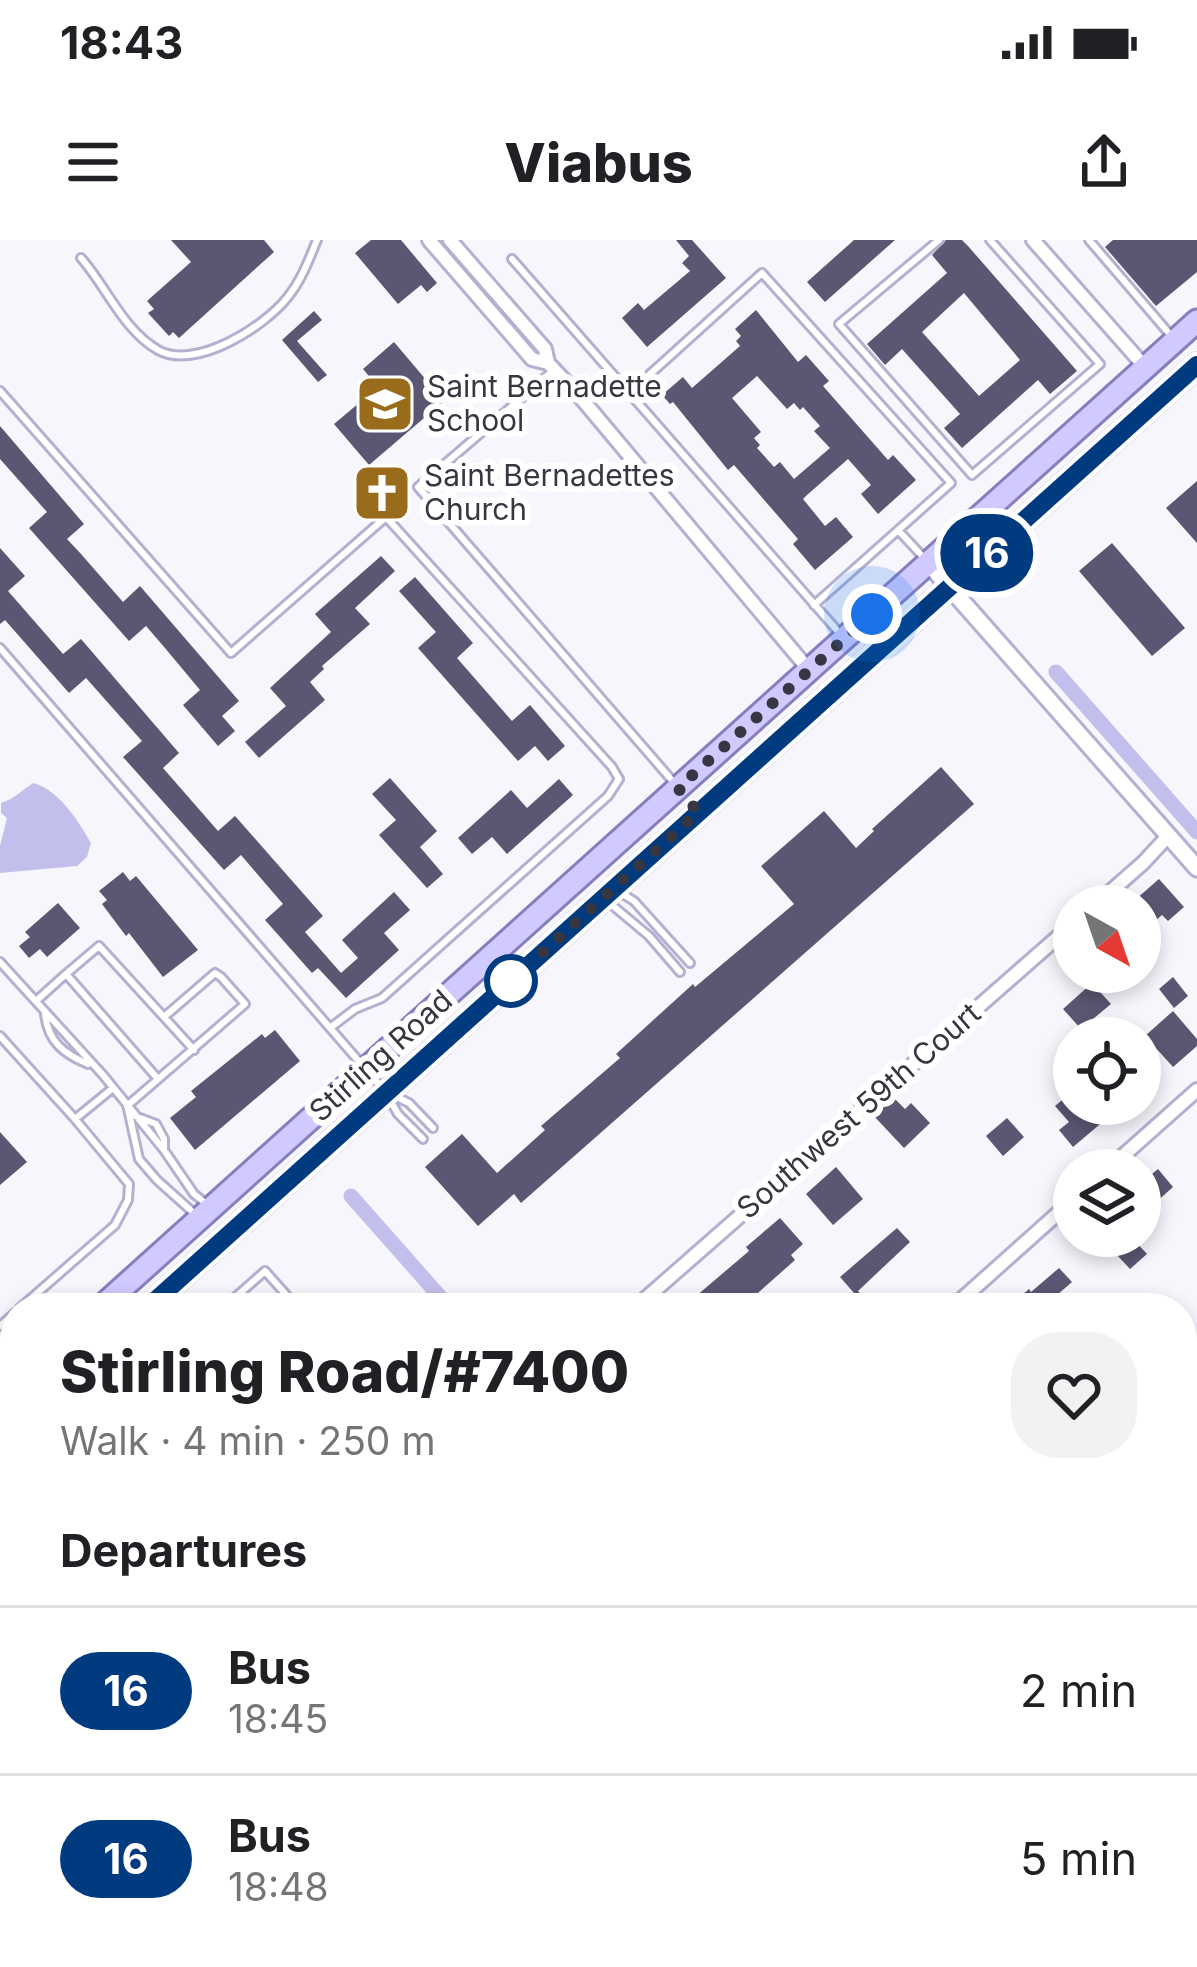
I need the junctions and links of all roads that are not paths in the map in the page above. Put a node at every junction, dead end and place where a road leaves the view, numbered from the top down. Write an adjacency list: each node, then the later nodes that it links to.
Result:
1 (317, 240): 8 (lane)
2 (429, 240): 11 (street)
3 (450, 240): 10 (street)
4 (939, 240): 5 (lane)
5 (990, 240)
6 (1033, 240): 16 (street)
7 (1089, 240): 13 (lane)
8 (80, 258)
9 (512, 259): 18 (lane)
10 (483, 278): 11 (lane); 15 (street)
11 (470, 289): 15 (street)
12 (1197, 321): 13 (main road, Stirling Road)
13 (1176, 340): 16 (main road, Stirling Road)
14 (1197, 365): 21 (main road, Stirling Road)
15 (551, 366): 25 (street); 26 (lane)
16 (1145, 368): 20 (main road, Stirling Road)
17 (0, 391): 40 (lane)
18 (628, 394): 19 (lane); 22 (lane)
19 (898, 530): 20 (lane); 22 (lane)
20 (929, 564): 21 (street); 23 (main road, Stirling Road)
21 (949, 586): 27 (main road, Stirling Road); 28 (street)
22 (814, 604): 23 (lane)
23 (844, 639): 25 (main road, Stirling Road)
24 (0, 648): 40 (lane)
25 (809, 670): 26 (main road, Stirling Road)
26 (678, 788): 27 (main road); 44 (main road, Stirling Road)
27 (698, 812): 31 (main road, Stirling Road)
28 (1168, 836): 29 (street); 30 (street)
29 (1197, 868)
30 (1118, 885)
31 (608, 893): 34 (lane); 35 (lane); 48 (main road, Stirling Road)
32 (1053, 941): 61 (street, Southwest 59th Court)
33 (0, 962): 37 (lane)
34 (690, 963)
35 (680, 972)
36 (66, 974): 37 (lane); 39 (lane); 45 (lane)
37 (36, 1001): 38 (lane)
38 (44, 1011): 43 (lane); 43 (lane)
39 (164, 1017): 42 (lane); 42 (lane)
40 (330, 1028): 44 (lane)
41 (0, 1036): 50 (lane)
42 (194, 1050): 45 (lane)
43 (94, 1066): 46 (lane)
44 (366, 1069): 48 (lane); 54 (main road, Stirling Road)
45 (158, 1079): 49 (lane)
46 (113, 1088): 49 (lane); 50 (lane)
47 (1197, 1090): 53 (street)
48 (386, 1092): 51 (lane); 52 (lane); 58 (main road, Stirling Road)
49 (127, 1106): 54 (lane); 54 (lane)
50 (75, 1119): 56 (lane)
51 (433, 1128)
52 (423, 1139)
53 (1131, 1149)
54 (206, 1213): 57 (main road, Stirling Road)
55 (1053, 1218): 62 (street)
56 (37, 1293)
57 (117, 1293)
58 (164, 1293)
59 (240, 1293): 60 (lane)
60 (285, 1293)
61 (652, 1293)
62 (969, 1293)

